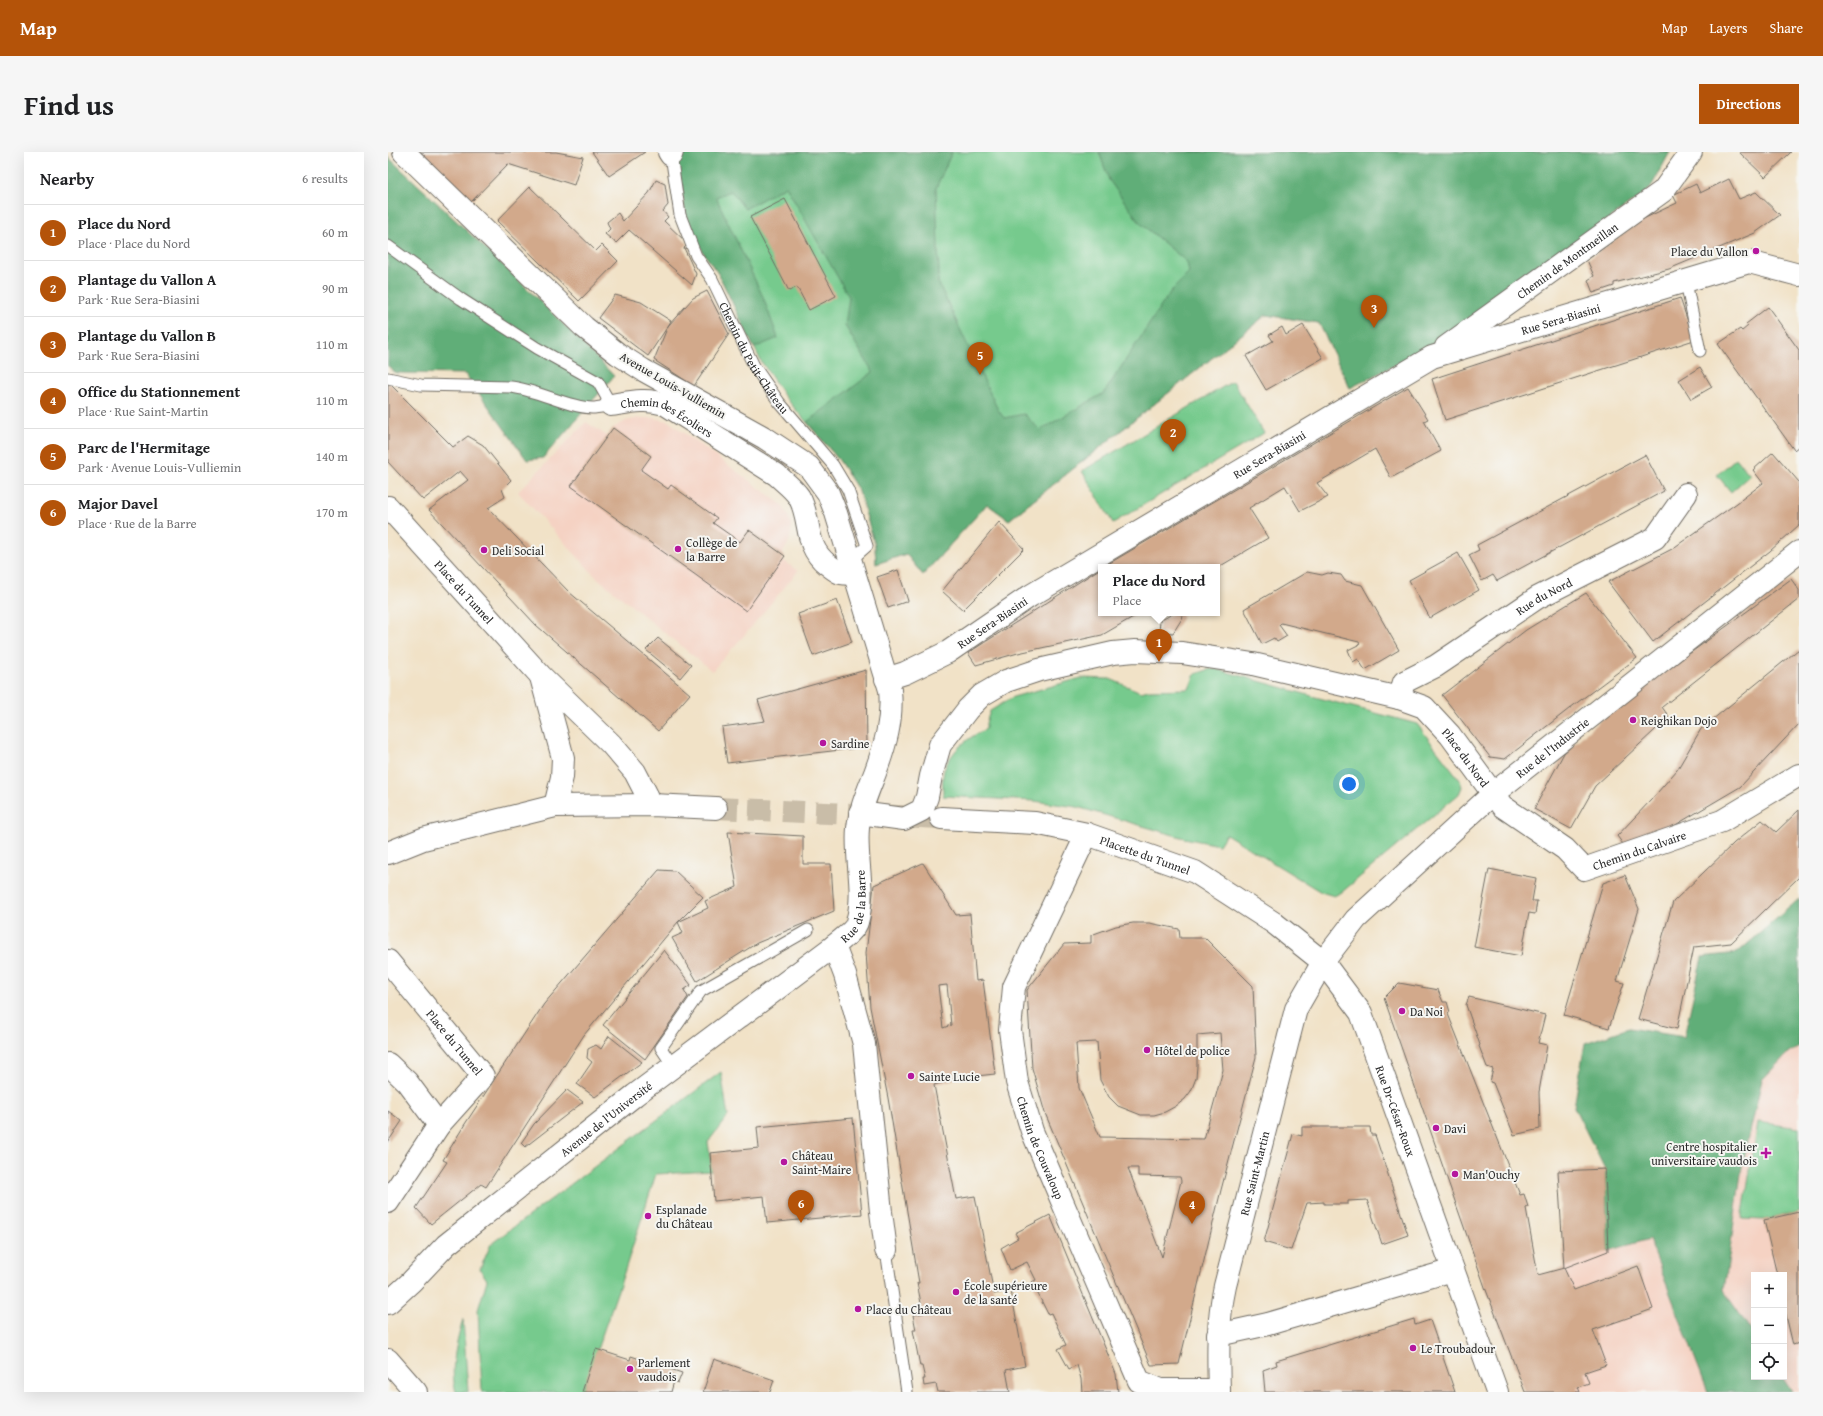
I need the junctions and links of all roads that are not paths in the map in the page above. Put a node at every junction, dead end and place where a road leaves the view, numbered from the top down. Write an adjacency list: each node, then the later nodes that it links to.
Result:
1 (404, 152): 14 (street, Avenue Louis-Vulliemin)
2 (1691, 152): 8 (street, Chemin de Montmeillan)
3 (671, 153): 14 (lane, Chemin du Petit-Château)
4 (388, 246): 10 (lane)
5 (1799, 275): 6 (street)
6 (1681, 284): 7 (lane); 8 (street, Rue Sera-Biasini)
7 (1700, 351)
8 (1432, 357): 16 (street, Rue Sera-Biasini)
9 (388, 378): 10 (lane, Chemin des Écoliers)
10 (611, 405): 14 (street, Chemin des Écoliers)
11 (1686, 494): 17 (street, Rue du Nord)
12 (388, 507): 15 (street, Place du Tunnel)
13 (1799, 552): 19 (street, Rue de l'Industrie)
14 (852, 567): 16 (street, Rue de la Barre)
15 (541, 676): 20 (street, Place du Tunnel); 21 (street, Place du Tunnel)
16 (886, 679): 23 (street, Rue de la Barre)
17 (1399, 698): 19 (street, Place du Nord); 23 (street, Place du Nord)
18 (1799, 775): 19 (street, Chemin du Calvaire)
19 (1494, 793): 30 (street, Rue de l'Industrie)
20 (652, 805): 21 (street); 22 (street)
21 (555, 806): 26 (street)
22 (716, 808)
23 (860, 813): 28 (street, Rue de la Barre)
24 (941, 818): 25 (street, Placette du Tunnel)
25 (1087, 834): 30 (street, Placette du Tunnel); 40 (street, Chemin de Couvaloup)
26 (388, 853)
27 (808, 930): 32 (lane)
28 (834, 946): 32 (street, Avenue de l'Université); 35 (street, Rue de la Barre)
29 (388, 961): 33 (street, Place du Tunnel)
30 (1322, 962): 36 (street, Rue Dr-César-Roux); 38 (street, Rue Saint-Martin)
31 (388, 1064): 33 (street)
32 (674, 1066): 37 (street, Avenue de l'Université)
33 (439, 1125): 34 (street, Place du Tunnel)
34 (388, 1202)
35 (886, 1250): 42 (lane)
36 (1454, 1270): 38 (street); 43 (street, Rue Dr-César-Roux)
37 (388, 1303)
38 (1218, 1335): 40 (street, Rue Saint-Martin)
39 (388, 1360): 41 (street)
40 (1219, 1391)
41 (416, 1392)
42 (908, 1392)
43 (1497, 1392)

